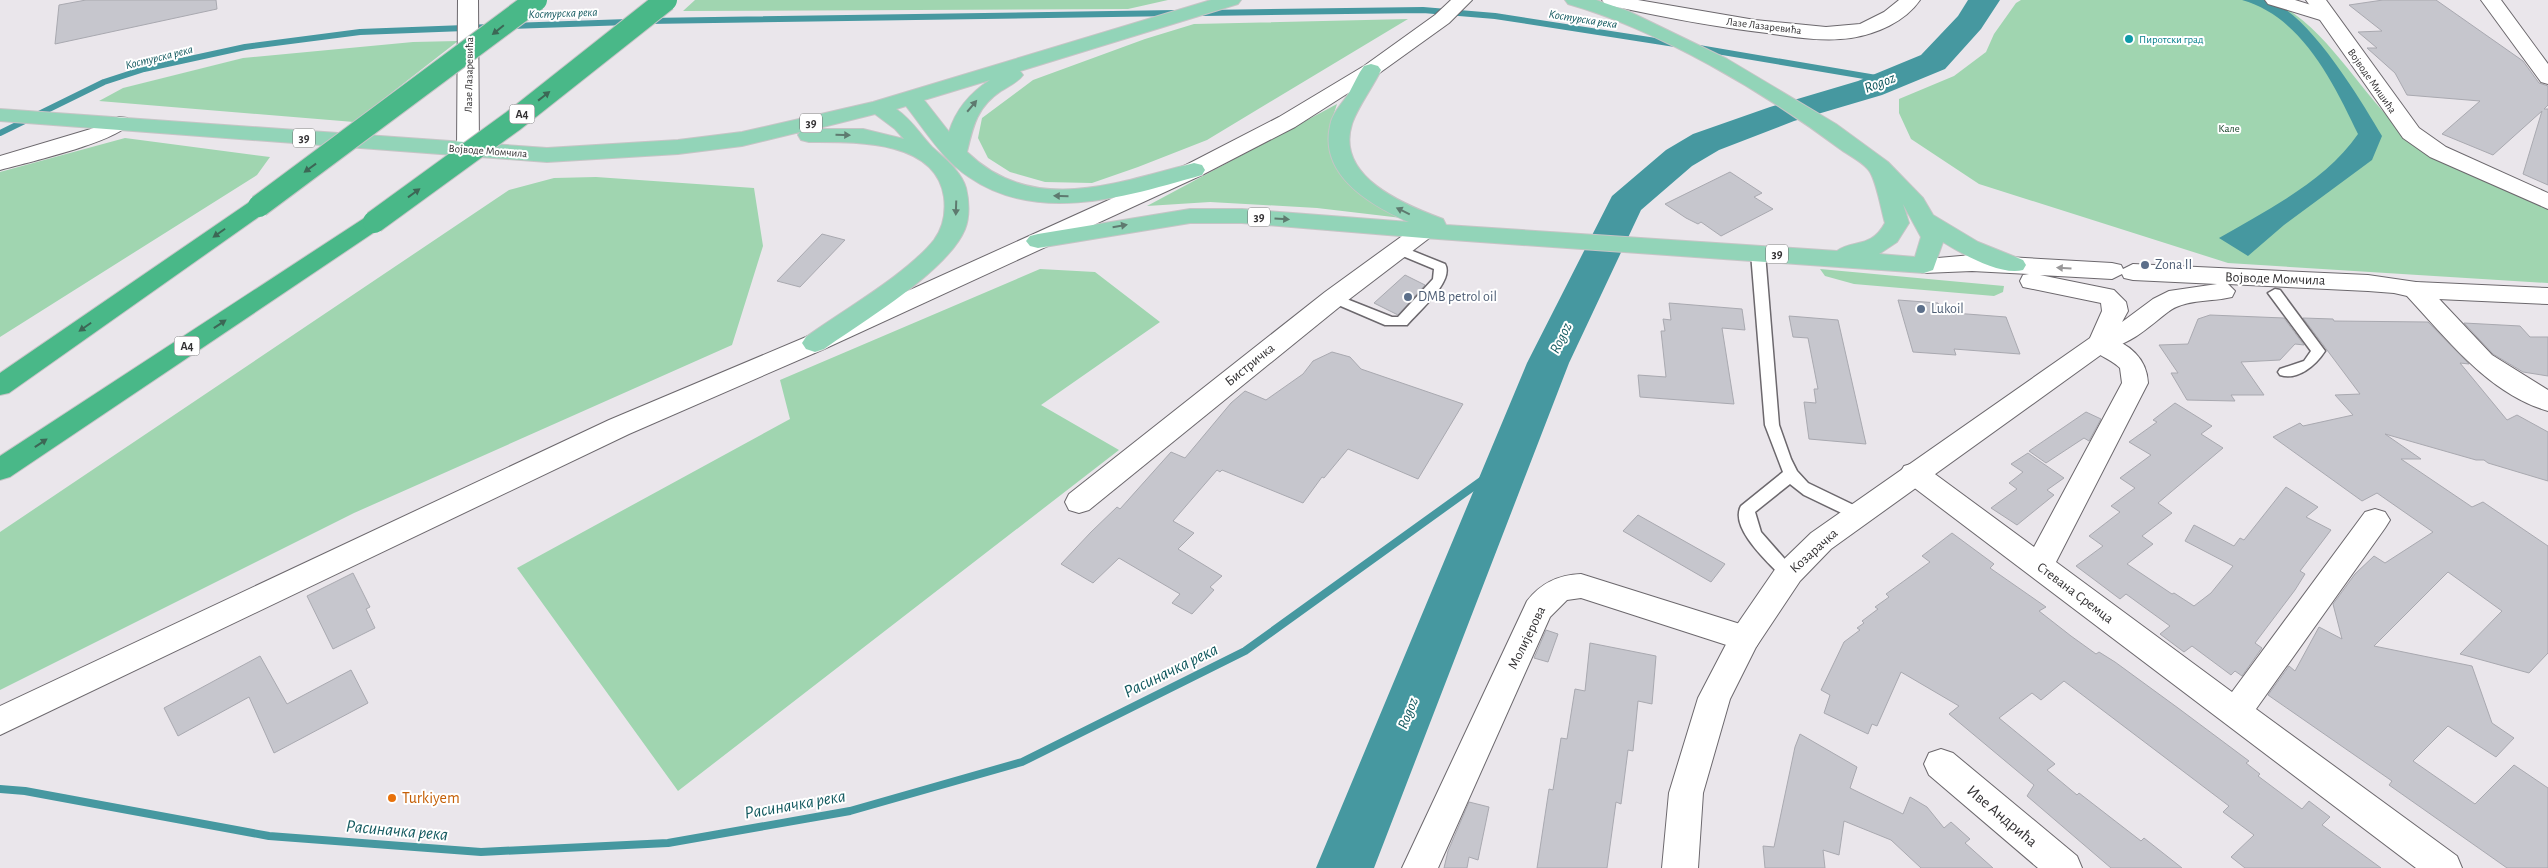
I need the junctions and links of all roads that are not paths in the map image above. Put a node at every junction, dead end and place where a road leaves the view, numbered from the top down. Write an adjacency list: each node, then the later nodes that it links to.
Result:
1 (468, 0): 20 (street, Лазе Лазаревића)
2 (536, 0): 47 (highway, one-way to 47, bridge)
3 (666, 0): 49 (highway, A4, one-way to 3, bridge)
4 (1231, 0): 12 (main road, 39)
5 (1462, 0): 13 (street)
6 (1576, 0): 24 (main road)
7 (1612, 0): 8 (street, Лазе Лазаревића)
8 (1910, 0)
9 (2275, 0): 11 (street)
10 (2491, 0): 14 (street)
11 (2321, 8): 26 (street, Војводе Мишића)
12 (1048, 54): 15 (main road, 39); 22 (main road, one-way to 12)
13 (1371, 70): 25 (street); 30 (main road, 39, one-way to 13)
14 (2548, 78)
15 (910, 97): 16 (main road, Војводе Момчила / 39); 22 (main road)
16 (879, 106): 19 (main road, Војводе Момчила / 39); 21 (main road)
17 (0, 115): 18 (main road, Војводе Момчила / 39)
18 (119, 123): 20 (main road, Војводе Момчила / 39); 23 (street)
19 (742, 139): 20 (main road, Војводе Момчила / 39); 21 (main road, one-way to 21)
20 (468, 149)
21 (924, 151): 45 (main road, one-way to 45)
22 (956, 151): 25 (main road, one-way to 22)
23 (0, 163)
24 (1880, 166): 27 (main road); 28 (main road)
25 (1194, 170): 31 (street)
26 (2548, 202)
27 (1928, 221): 35 (main road); 36 (main road)
28 (1897, 223): 34 (main road, 39); 35 (main road)
29 (1424, 231): 30 (main road, 39); 31 (main road, 39, one-way to 29); 32 (street, Бистричка)
30 (1483, 235): 33 (main road, 39)
31 (1038, 241): 45 (street)
32 (1398, 249): 41 (street, Бистричка); 41 (lane)
33 (1758, 253): 34 (main road, 39); 51 (lane)
34 (1827, 258): 35 (main road, 39)
35 (1924, 265): 36 (street, Војводе Момчила); 42 (street)
36 (2014, 265): 37 (street, Војводе Момчила, one-way to 36)
37 (2123, 271): 38 (street, Војводе Момчила); 42 (street, Козарачка); 43 (street)
38 (2416, 290): 39 (street, Војводе Момчила); 40 (street, Војводе Момчила); 48 (street)
39 (2275, 292): 43 (street, Војводе Момчила); 46 (lane)
40 (2548, 296)
41 (1334, 298): 52 (street, Бистричка)
42 (2109, 299): 43 (street); 44 (street, Козарачка)
43 (2159, 307): 44 (street, Козарачка)
44 (2100, 343): 50 (street, Козарачка); 55 (street)
45 (814, 344): 59 (street)
46 (2285, 372)
47 (0, 386)
48 (2548, 402)
49 (0, 470)
50 (1914, 473): 53 (street, Козарачка); 55 (street, Стевана Сремца)
51 (1791, 474): 53 (lane); 56 (lane)
52 (1079, 502)
53 (1858, 514): 56 (street, Козарачка)
54 (2375, 520): 58 (street)
55 (2039, 566): 58 (street, Стевана Сремца)
56 (1789, 573): 57 (street, Козарачка)
57 (1745, 638): 61 (street, Молијерова); 62 (street, Козарачка)
58 (2235, 713): 64 (street, Стевана Сремца)
59 (0, 721)
60 (1941, 764): 63 (street, Иве Андрића)
61 (1420, 868)
62 (1680, 868)
63 (2064, 868)
64 (2444, 868)

